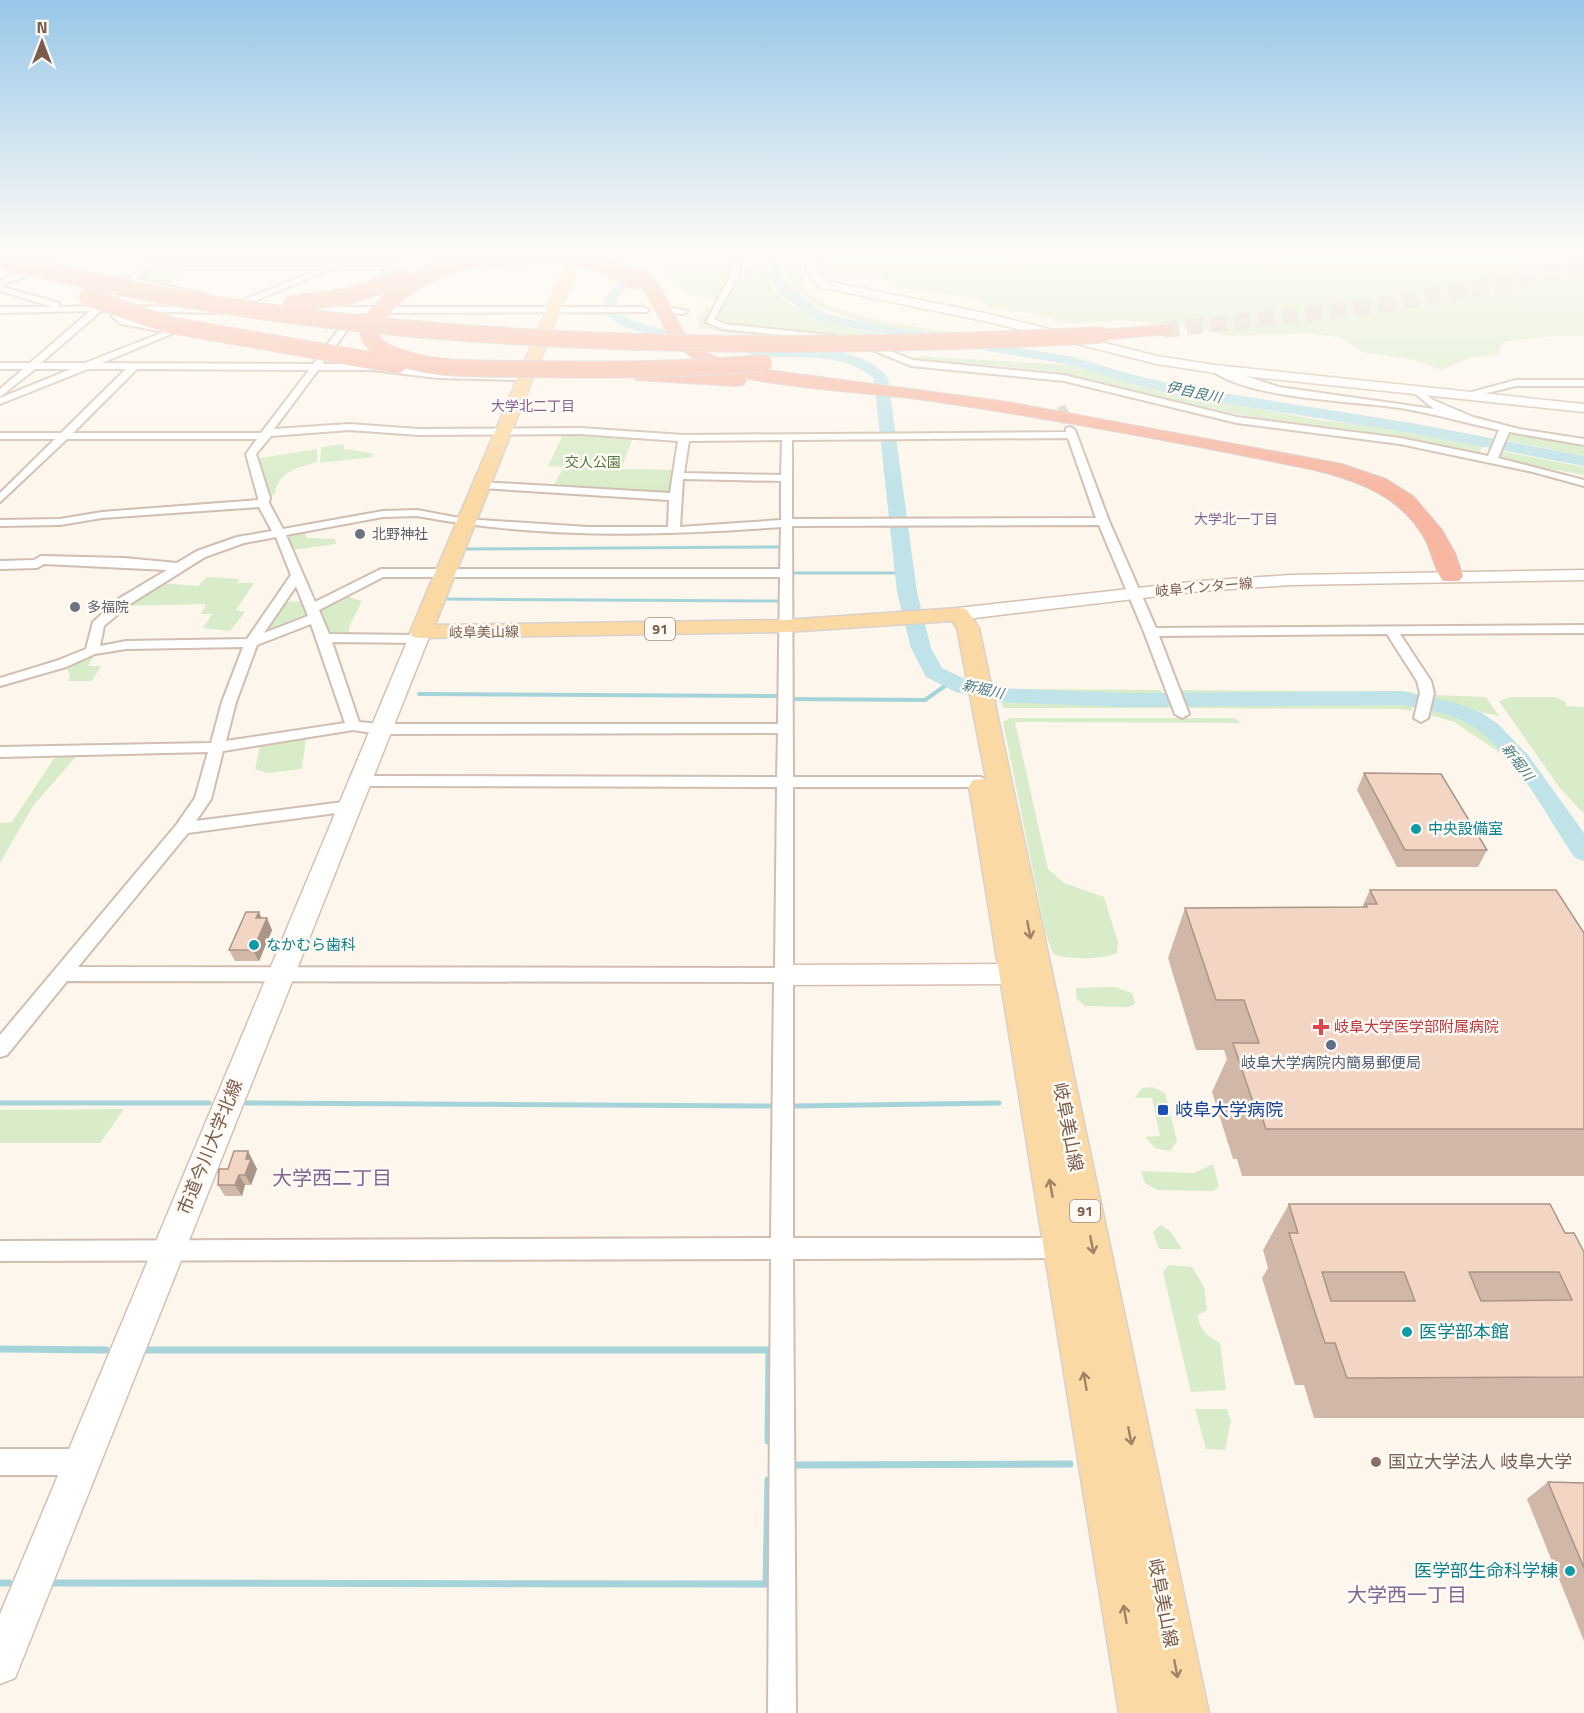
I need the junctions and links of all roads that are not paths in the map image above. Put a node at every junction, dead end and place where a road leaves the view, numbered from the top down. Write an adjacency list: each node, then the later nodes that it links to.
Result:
1 (69, 332): 17 (street)
2 (172, 332): 18 (street)
3 (206, 332): 24 (highway, bridge)
4 (342, 332): 20 (street)
5 (368, 332): 14 (highway, bridge)
6 (460, 332): 15 (highway, bridge)
7 (516, 332): 15 (highway, bridge)
8 (542, 332): 22 (main road)
9 (662, 332): 15 (highway)
10 (673, 332): 25 (highway)
11 (772, 332): 40 (street)
12 (1045, 332): 21 (street)
13 (1139, 332): 14 (highway, bridge)
14 (986, 342): 15 (highway, bridge)
15 (663, 345): 24 (highway)
16 (0, 366): 17 (street)
17 (31, 366): 18 (street); 27 (street)
18 (83, 367): 19 (street); 29 (street)
19 (134, 367): 20 (street); 36 (street)
20 (316, 367): 22 (street); 34 (street)
21 (1215, 369): 26 (street); 31 (street)
22 (524, 377): 33 (main road)
23 (1584, 383): 28 (street)
24 (810, 386): 25 (highway)
25 (864, 390): 62 (highway)
26 (1417, 391): 28 (street); 31 (street)
27 (0, 394)
28 (1479, 397): 30 (street)
29 (0, 400)
30 (1584, 408)
31 (1463, 417): 32 (street)
32 (1505, 429): 39 (street); 40 (street)
33 (503, 431): 34 (street); 38 (street); 44 (main road)
34 (267, 435): 36 (street); 47 (street)
35 (0, 436): 36 (street)
36 (62, 436): 46 (street)
37 (787, 436): 38 (street); 42 (street); 48 (street)
38 (684, 438): 41 (street)
39 (1584, 442)
40 (1492, 460): 43 (street)
41 (678, 476): 42 (street); 45 (street)
42 (786, 478): 52 (street)
43 (1584, 483)
44 (481, 485): 45 (street); 50 (main road)
45 (675, 497): 54 (street)
46 (0, 499)
47 (263, 503): 49 (street); 55 (street)
48 (1102, 521): 52 (street); 63 (street)
49 (60, 522): 51 (street); 53 (street)
50 (465, 522): 54 (street); 55 (street); 58 (main road)
51 (0, 523)
52 (786, 523): 54 (street); 59 (street)
53 (0, 530)
54 (674, 531)
55 (279, 532): 57 (street); 60 (street)
56 (0, 565): 57 (street)
57 (178, 567): 73 (street)
58 (445, 573): 59 (street); 64 (street); 70 (main road)
59 (787, 573): 66 (street)
60 (297, 575): 64 (street); 72 (street)
61 (1584, 575): 62 (street, 岐阜インター線)
62 (1451, 576): 63 (street, 岐阜インター線)
63 (1132, 594): 65 (street, 岐阜インター線); 69 (street)
64 (313, 614): 71 (street); 72 (street)
65 (958, 614): 66 (main road, 岐阜美山線 / 91); 75 (main road, 岐阜美山線 / 91)
66 (785, 626): 70 (main road, 岐阜美山線 / 91); 79 (street)
67 (1584, 629): 68 (street)
68 (1391, 630): 69 (street); 77 (street)
69 (1151, 632): 76 (street)
70 (420, 635): 71 (street); 78 (street, 市道今川大学北線)
71 (324, 638): 78 (street)
72 (251, 643): 73 (street); 80 (street)
73 (92, 651): 74 (street)
74 (0, 681)
75 (973, 693): 83 (main road, 岐阜美山線 / 91); 87 (main road, 岐阜美山線 / 91, one-way to 87)
76 (1182, 714)
77 (1422, 718)
78 (367, 728): 79 (street); 80 (street); 84 (street, 市道今川大学北線)
79 (785, 728): 82 (street)
80 (219, 747): 81 (street); 85 (street)
81 (0, 752)
82 (785, 782): 83 (street); 84 (street); 89 (street)
83 (981, 782): 87 (main road, 岐阜美山線 / 91)
84 (356, 794): 85 (street); 88 (street, 市道今川大学北線)
85 (183, 828): 86 (street)
86 (63, 974): 88 (street); 90 (street)
87 (1026, 974): 89 (street); 91 (main road, 岐阜美山線 / 91, one-way to 87); 100 (main road, 岐阜美山線 / 91, one-way to 100)
88 (280, 975): 89 (street); 93 (street, 市道今川大学北線)
89 (785, 975): 92 (street)
90 (0, 1049)
91 (1062, 1248): 92 (street); 99 (main road, 岐阜美山線 / 91, one-way to 91)
92 (782, 1249): 93 (street); 98 (street)
93 (168, 1250): 94 (street); 96 (street, 市道今川大学北線)
94 (0, 1251)
95 (0, 1462): 96 (street)
96 (83, 1462): 97 (street, 市道今川大学北線)
97 (0, 1663)
98 (782, 1713)
99 (1143, 1713)
100 (1185, 1713)

